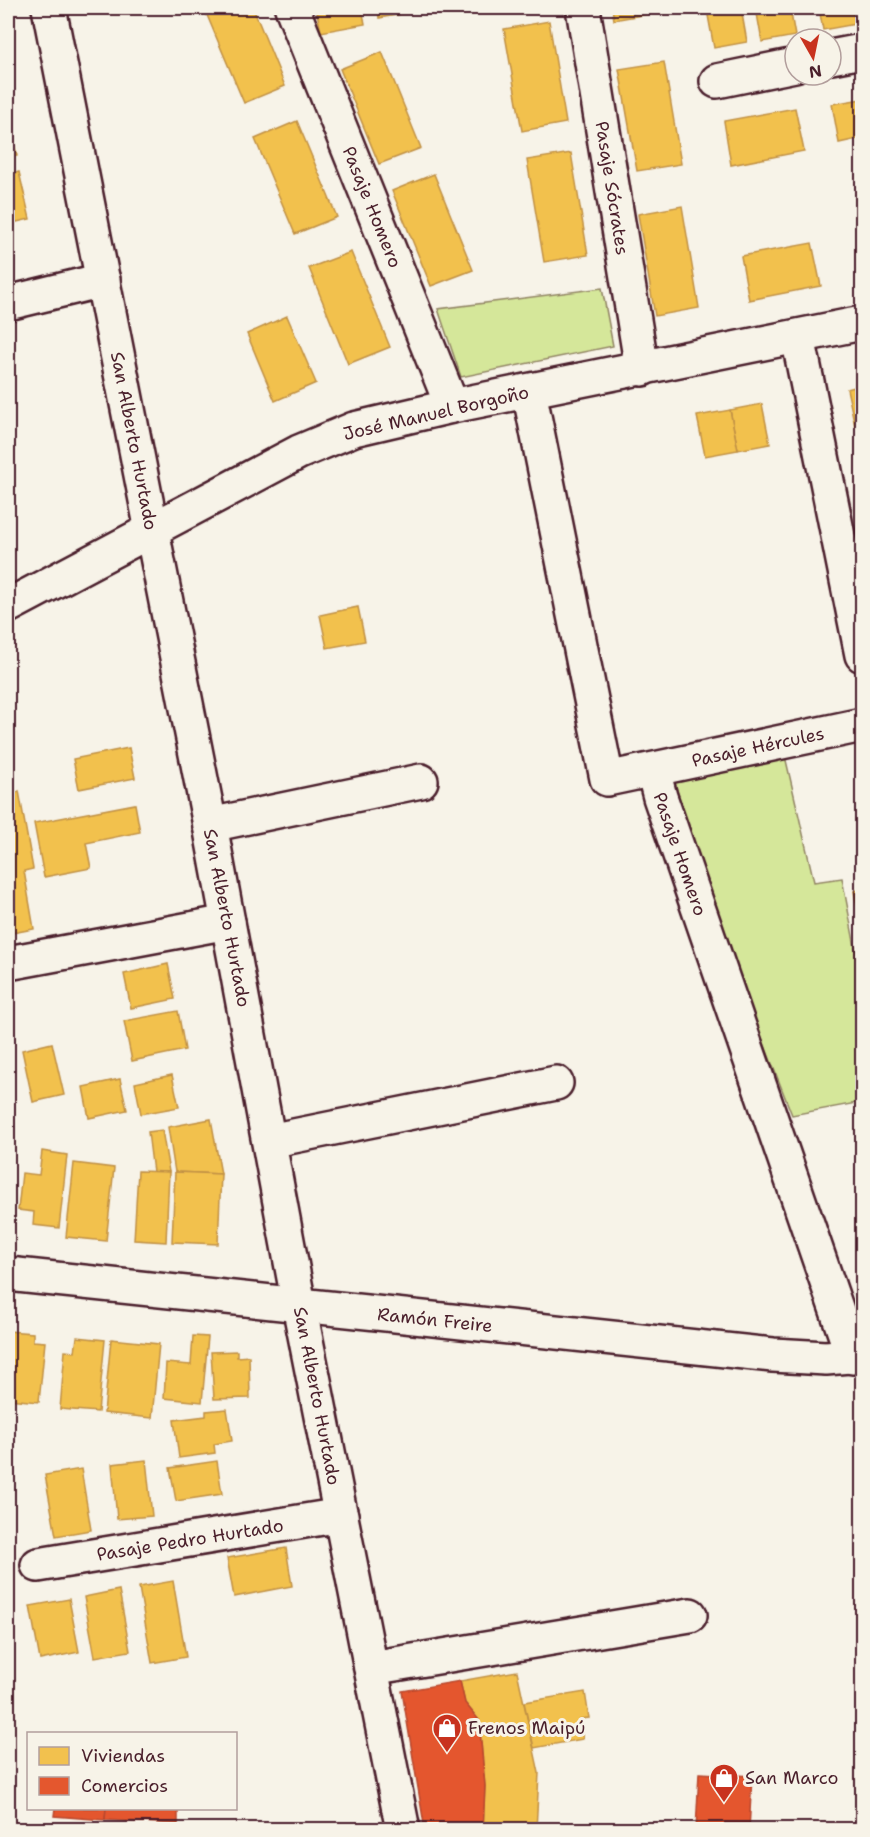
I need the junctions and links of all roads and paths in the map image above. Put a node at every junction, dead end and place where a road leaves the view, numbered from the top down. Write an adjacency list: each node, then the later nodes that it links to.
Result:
1 (49, 8): 8 (street, San Alberto Hurtado)
2 (292, 8): 14 (street, Pasaje Homero)
3 (583, 8): 12 (street, Pasaje Sócrates)
4 (862, 51): 5 (street)
5 (843, 55)
6 (783, 67): 7 (street)
7 (717, 81)
8 (103, 280): 9 (street); 15 (street, San Alberto Hurtado)
9 (8, 303)
10 (862, 323): 11 (street, José Manuel Borgoño)
11 (798, 337): 12 (street, José Manuel Borgoño); 17 (street)
12 (642, 369): 13 (street, José Manuel Borgoño)
13 (529, 392): 14 (street, José Manuel Borgoño); 19 (street, Pasaje Homero)
14 (452, 406): 15 (street, José Manuel Borgoño)
15 (151, 530): 16 (street, José Manuel Borgoño); 21 (street, San Alberto Hurtado)
16 (8, 606)
17 (862, 655)
18 (862, 725): 19 (street, Pasaje Hércules)
19 (653, 770): 28 (street, Pasaje Homero)
20 (421, 781): 21 (street)
21 (210, 825): 22 (street, San Alberto Hurtado)
22 (228, 922): 23 (street); 25 (street, San Alberto Hurtado)
23 (8, 963)
24 (556, 1083): 25 (street)
25 (269, 1141): 27 (street, San Alberto Hurtado)
26 (8, 1274): 27 (street, Ramón Freire)
27 (299, 1305): 28 (street, Ramón Freire); 29 (street, San Alberto Hurtado)
28 (858, 1356)
29 (341, 1515): 30 (street, Pasaje Pedro Hurtado); 32 (street, San Alberto Hurtado)
30 (38, 1565)
31 (690, 1616): 32 (street)
32 (370, 1668): 33 (street, San Alberto Hurtado)
33 (403, 1830)

